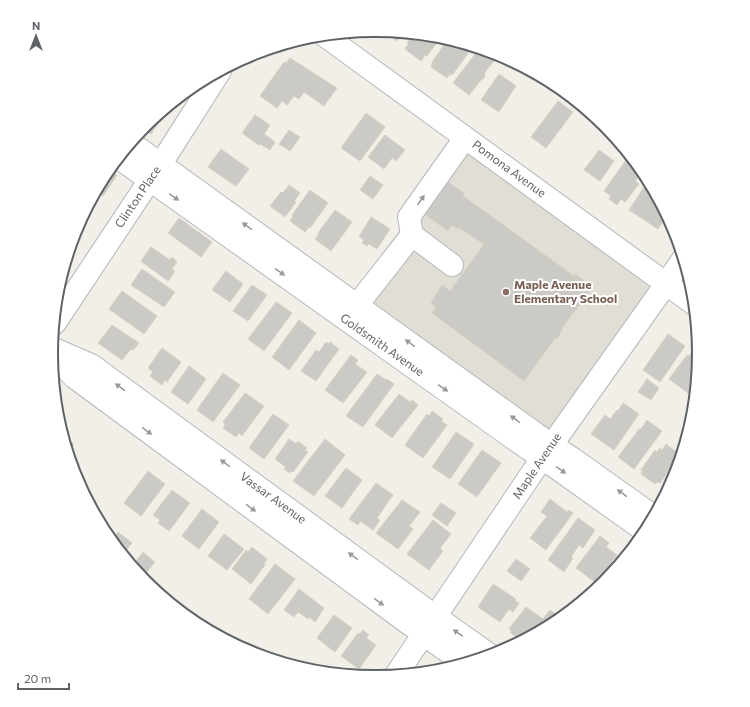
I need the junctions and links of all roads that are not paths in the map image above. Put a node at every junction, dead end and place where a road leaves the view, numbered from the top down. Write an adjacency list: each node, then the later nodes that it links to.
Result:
1 (331, 40): 3 (street, Pomona Avenue)
2 (213, 81): 6 (street, Clinton Place)
3 (465, 138): 7 (street, one-way to 3); 10 (street, Pomona Avenue)
4 (135, 148): 6 (street, Goldsmith Avenue)
5 (125, 160): 6 (street, Goldsmith Avenue)
6 (155, 171): 12 (street, Goldsmith Avenue); 13 (street, Clinton Place)
7 (412, 235): 8 (street); 12 (street)
8 (452, 265)
9 (679, 265): 10 (street, Maple Avenue)
10 (666, 284): 11 (street, Pomona Avenue); 16 (street, Maple Avenue)
11 (686, 298)
12 (352, 312): 16 (street, Goldsmith Avenue)
13 (61, 313)
14 (58, 351): 17 (street, Vassar Avenue, one-way to 14)
15 (58, 360): 17 (street, Vassar Avenue, one-way to 17)
16 (547, 451): 18 (street, Goldsmith Avenue, one-way to 16); 19 (street, Goldsmith Avenue, one-way to 19); 20 (street, Maple Avenue)
17 (237, 484): 20 (street, Vassar Avenue, one-way to 17); 21 (street, Vassar Avenue, one-way to 21)
18 (648, 513)
19 (640, 527)
20 (436, 617): 21 (street, Maple Avenue); 22 (street, Vassar Avenue, one-way to 20)
21 (423, 634): 23 (street, Vassar Avenue); 24 (street, Maple Avenue)
22 (484, 651)
23 (458, 659)
24 (400, 669)

